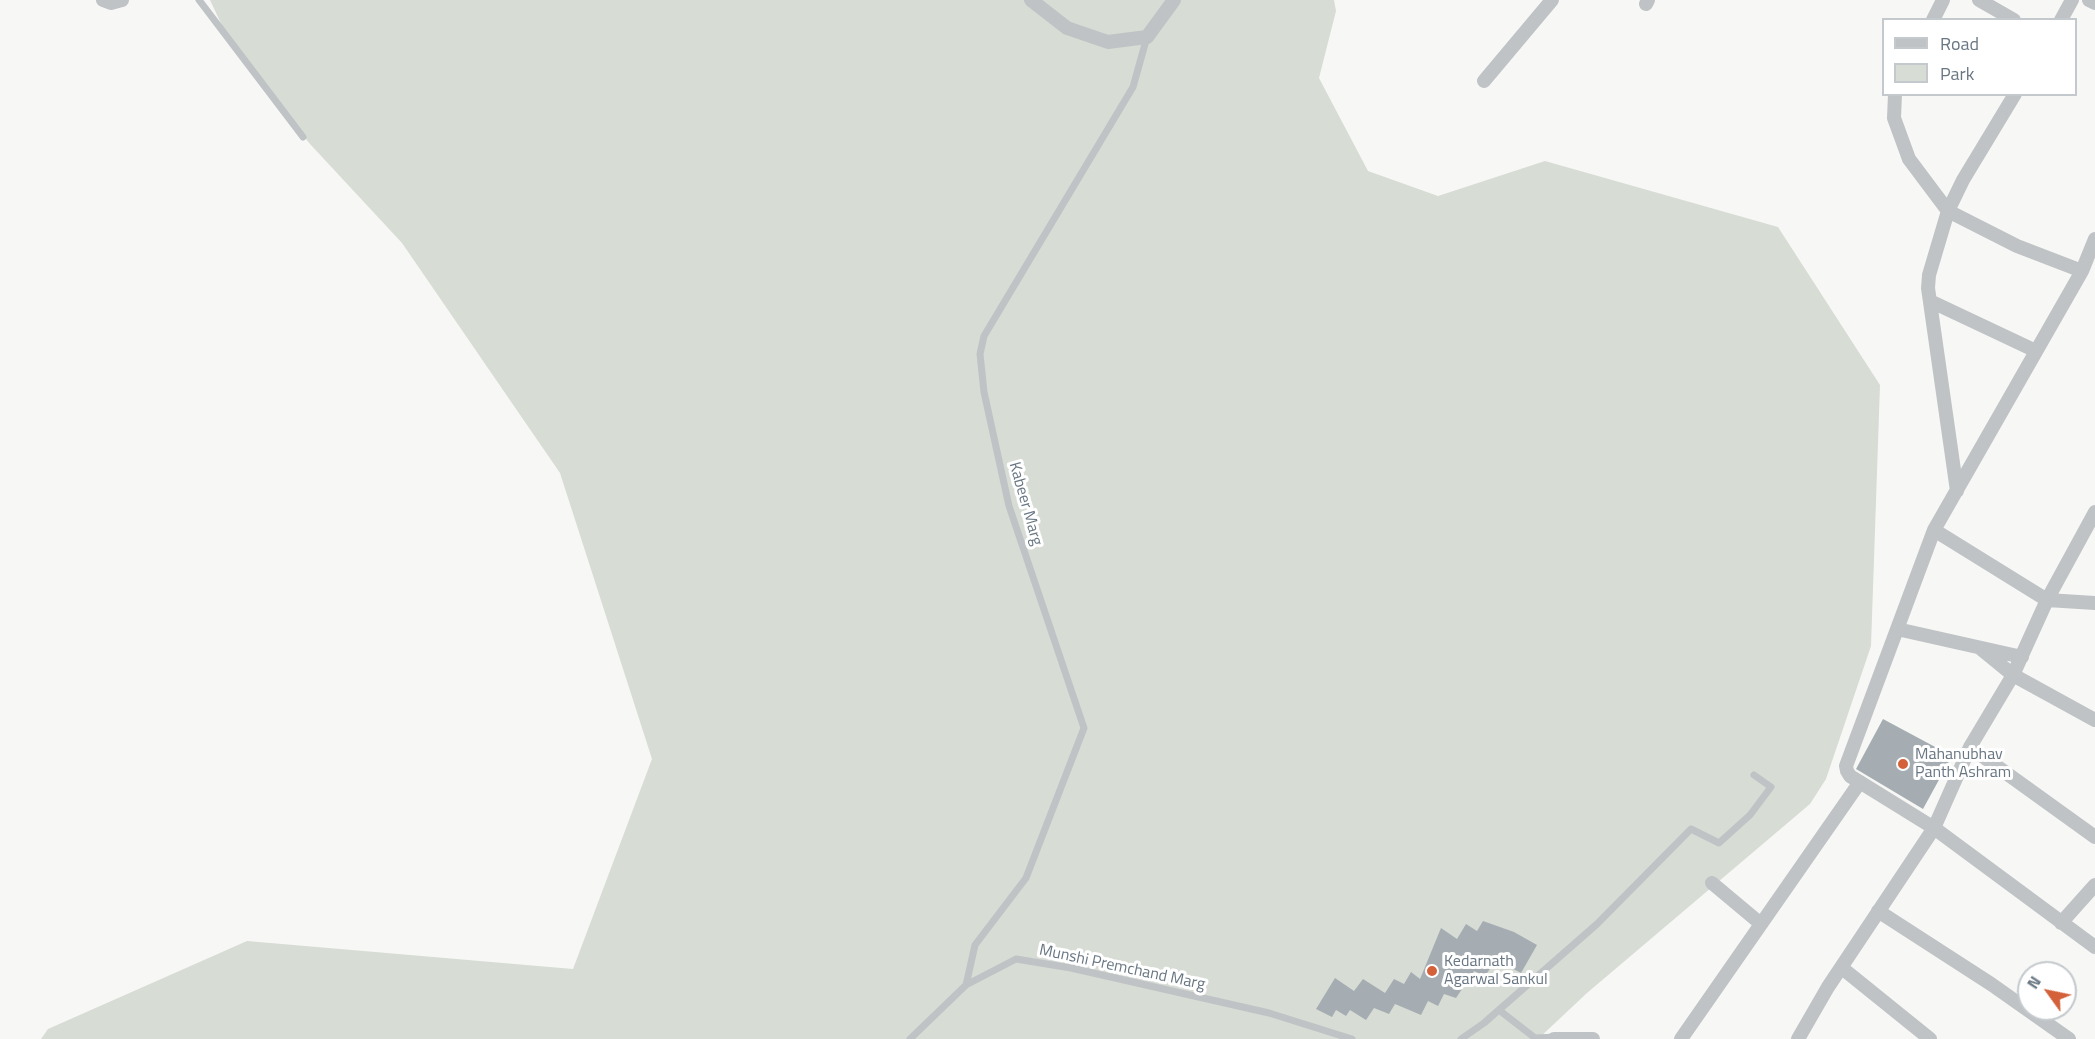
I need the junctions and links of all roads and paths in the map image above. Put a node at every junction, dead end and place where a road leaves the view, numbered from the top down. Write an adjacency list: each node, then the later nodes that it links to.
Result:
1 (103, 0): 2 (street)
2 (122, 0)
3 (200, 0): 19 (lane)
4 (1031, 0): 15 (street)
5 (1174, 0): 15 (street)
6 (1552, 0): 16 (street)
7 (1943, 0): 12 (street)
8 (1979, 0): 13 (street)
9 (2072, 0): 14 (street)
10 (2089, 0): 11 (street)
11 (2095, 3)
12 (1934, 18)
13 (2010, 18)
14 (2062, 18)
15 (1147, 37): 47 (lane, Kabeer Marg)
16 (1484, 81)
17 (1895, 96): 20 (street)
18 (2014, 96): 20 (street)
19 (303, 137)
20 (1948, 211): 22 (street); 23 (street)
21 (2095, 239): 22 (street)
22 (2082, 271): 24 (street)
23 (1930, 301): 24 (street); 25 (street)
24 (2036, 351): 25 (street)
25 (1957, 491): 27 (street)
26 (2094, 514): 28 (street)
27 (1934, 530): 28 (street); 30 (street)
28 (2047, 600): 29 (street); 32 (street)
29 (2095, 603)
30 (1897, 629): 31 (street); 37 (street)
31 (1980, 648): 32 (street); 33 (street)
32 (2022, 657): 33 (street)
33 (2013, 675): 34 (street); 35 (street)
34 (2095, 720)
35 (1970, 747): 38 (street); 39 (street)
36 (1754, 775): 48 (lane)
37 (1860, 782): 38 (street); 44 (street)
38 (1934, 828): 42 (street); 43 (street)
39 (2095, 837)
40 (1712, 884): 44 (street)
41 (2095, 885): 43 (street)
42 (1878, 911): 46 (street); 58 (street)
43 (2061, 923): 45 (street)
44 (1761, 924): 55 (street)
45 (2095, 947)
46 (1842, 968): 49 (street); 56 (street)
47 (966, 985): 51 (lane, Munshi Premchand Marg); 52 (lane, Munshi Premchand Marg)
48 (1499, 1010): 50 (lane); 53 (lane)
49 (1914, 1034): 57 (street)
50 (1555, 1038): 54 (street)
51 (910, 1039)
52 (1352, 1039)
53 (1461, 1039)
54 (1593, 1039)
55 (1681, 1039)
56 (1798, 1039)
57 (1930, 1039)
58 (2069, 1039)

